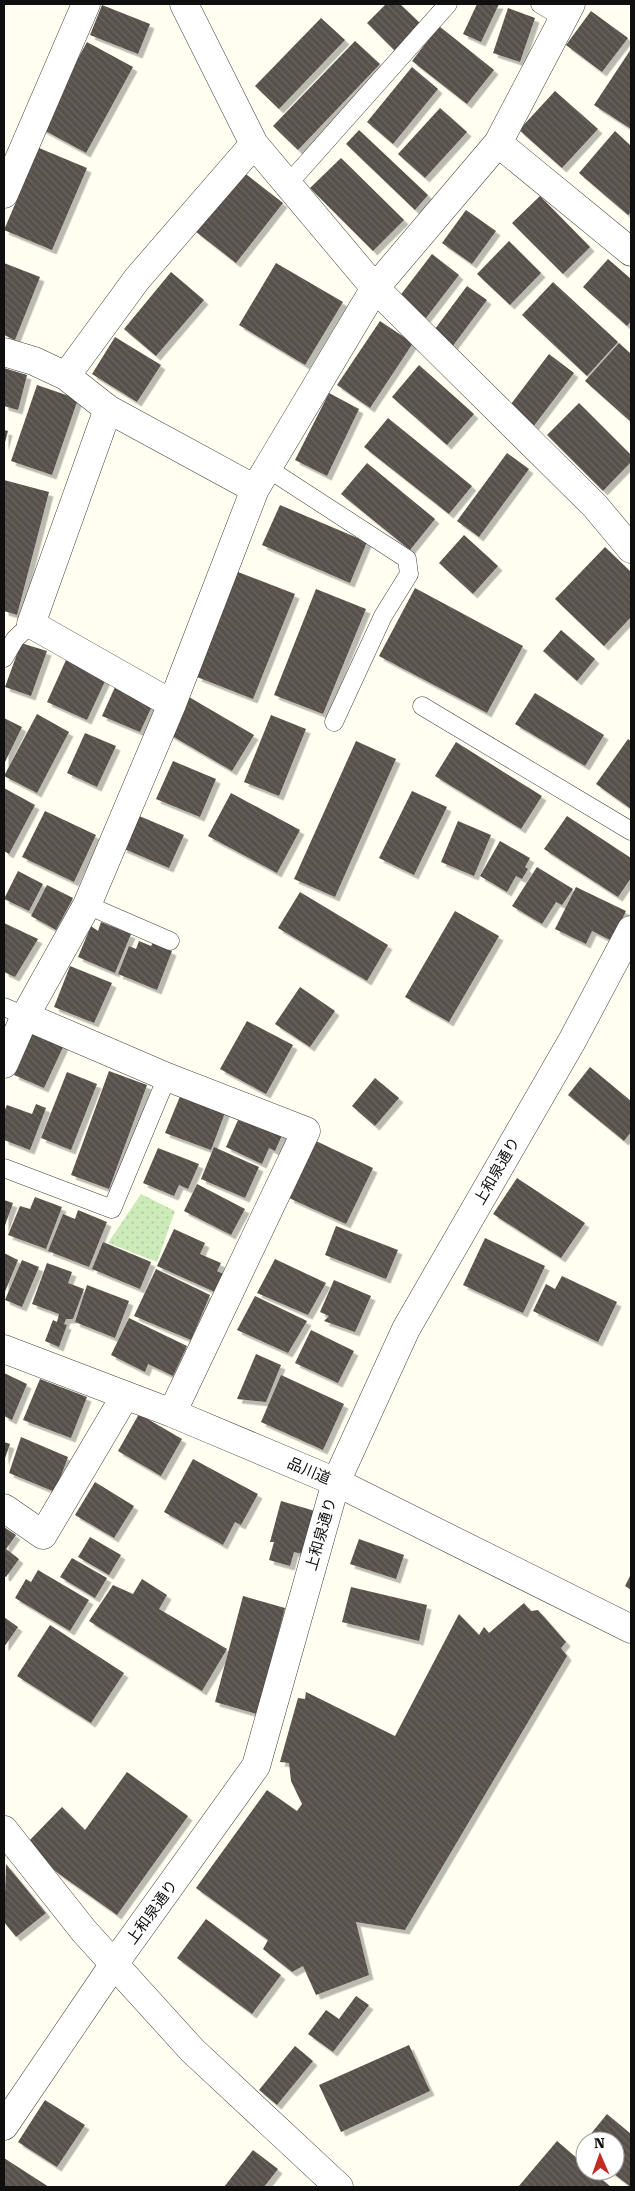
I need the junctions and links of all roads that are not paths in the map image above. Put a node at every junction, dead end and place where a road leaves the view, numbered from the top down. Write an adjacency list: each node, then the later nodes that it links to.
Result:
1 (86, 4): 9 (street)
2 (184, 4): 7 (street)
3 (448, 4): 8 (lane)
4 (540, 4): 5 (lane)
5 (567, 11): 6 (street)
6 (498, 143): 10 (street); 11 (street)
7 (254, 144): 8 (street); 13 (street)
8 (288, 184): 11 (street)
9 (4, 194)
10 (631, 252)
11 (375, 288): 15 (street); 16 (street)
12 (4, 352): 13 (street)
13 (66, 376): 14 (street)
14 (108, 409): 15 (street); 17 (street)
15 (261, 479): 19 (street); 21 (lane)
16 (631, 549)
17 (31, 624): 18 (lane); 19 (street)
18 (4, 658)
19 (172, 704): 23 (street)
20 (422, 706): 22 (lane)
21 (334, 722)
22 (631, 831)
23 (87, 905): 25 (lane); 26 (street)
24 (631, 930): 33 (street, 上和泉通り)
25 (170, 941)
26 (14, 1012): 27 (street); 28 (street)
27 (4, 1064)
28 (166, 1077): 29 (lane); 32 (street)
29 (4, 1168)
30 (4, 1349): 31 (street, 品川道)
31 (125, 1396): 32 (street, 品川道); 34 (street)
32 (172, 1413): 33 (street, 品川道)
33 (336, 1482): 35 (street, 品川道); 37 (street, 上和泉通り)
34 (4, 1508)
35 (631, 1630)
36 (4, 1830): 37 (street)
37 (114, 1964): 38 (street, 上和泉通り); 39 (street)
38 (4, 2126)
39 (339, 2187)

